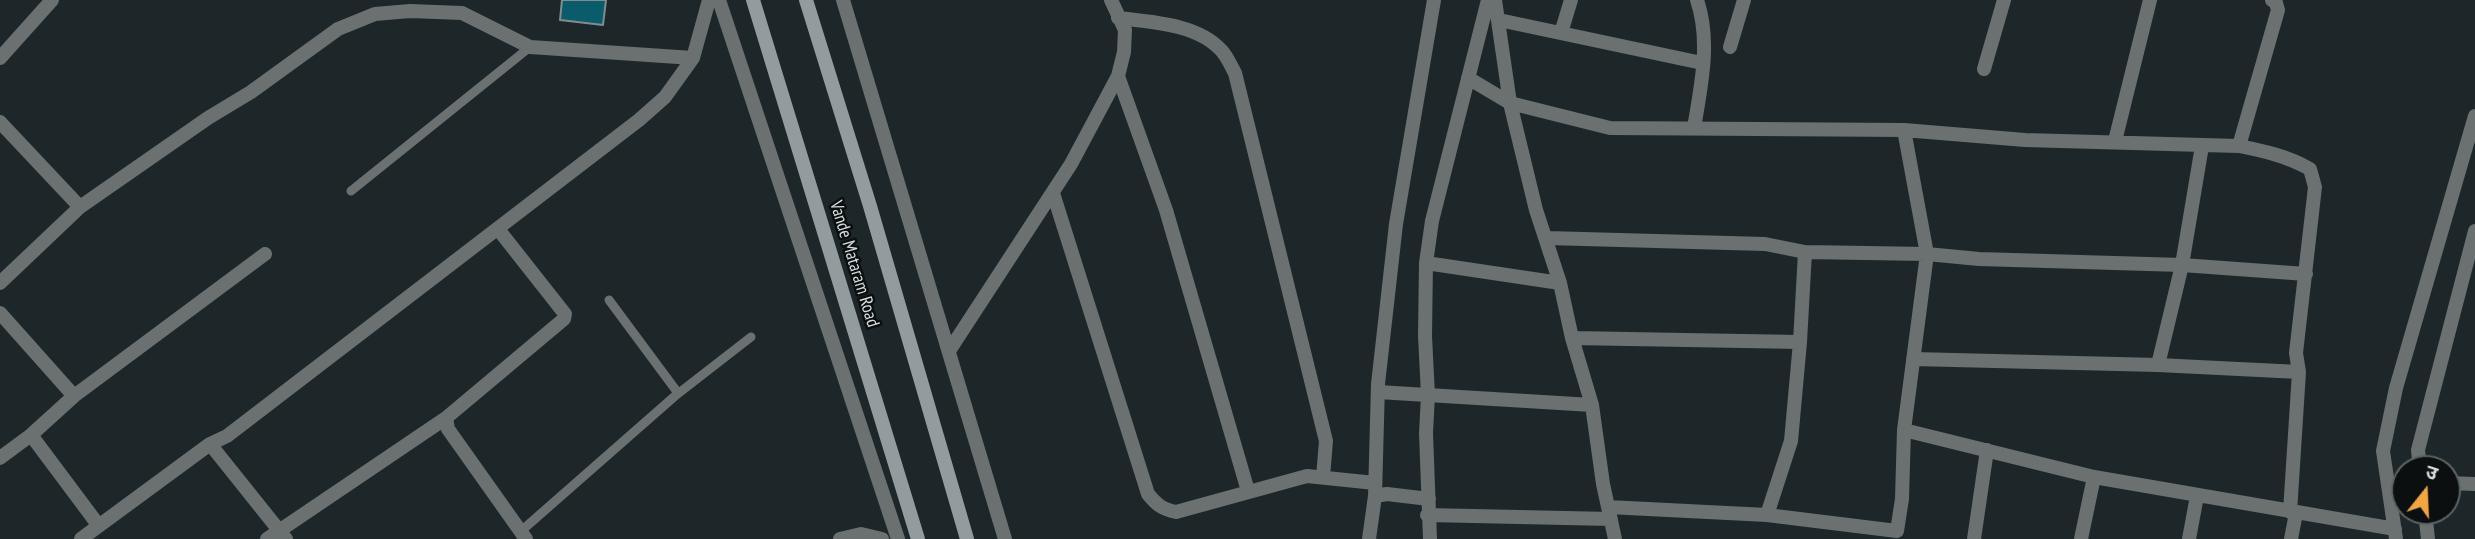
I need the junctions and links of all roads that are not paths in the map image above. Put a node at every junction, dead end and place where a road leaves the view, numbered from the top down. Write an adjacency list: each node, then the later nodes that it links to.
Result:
1 (52, 0): 22 (street)
2 (709, 0): 23 (street)
3 (719, 0): 85 (street)
4 (753, 0): 85 (main road, Vande Mataram Road)
5 (806, 0): 89 (main road, Vande Mataram Road)
6 (844, 0): 55 (street)
7 (1111, 0): 17 (street)
8 (1434, 0): 59 (street)
9 (1488, 0): 27 (street)
10 (1495, 0): 18 (street)
11 (1571, 0): 19 (street)
12 (1698, 0): 24 (street)
13 (1744, 0): 21 (street)
14 (2004, 0): 25 (street)
15 (2150, 0): 33 (street)
16 (2272, 0): 35 (street)
17 (1118, 18): 26 (street); 71 (street)
18 (1499, 20): 19 (street); 28 (street)
19 (1561, 33): 24 (street)
20 (530, 47): 23 (street); 36 (lane); 38 (street)
21 (1730, 47)
22 (0, 58)
23 (693, 58): 39 (street)
24 (1702, 62): 31 (street)
25 (1984, 69)
26 (1118, 76): 37 (street); 74 (street)
27 (1468, 78): 28 (street); 45 (street)
28 (1510, 103): 31 (street); 41 (street)
29 (2475, 116): 82 (street)
30 (0, 122): 38 (street)
31 (1694, 128): 32 (street)
32 (1904, 131): 33 (street); 44 (street)
33 (2115, 141): 34 (street)
34 (2202, 146): 35 (street); 46 (street)
35 (2239, 146): 47 (street)
36 (351, 191)
37 (1053, 193): 55 (street); 74 (street)
38 (80, 207): 48 (street)
39 (498, 229): 64 (street); 67 (street)
40 (2475, 231): 69 (street)
41 (1547, 238): 42 (street); 49 (street)
42 (1805, 251): 44 (street); 54 (street)
43 (265, 254): 62 (street)
44 (1927, 254): 46 (street); 56 (street)
45 (1426, 263): 49 (street); 61 (street)
46 (2182, 265): 47 (street); 57 (street)
47 (2305, 274): 58 (street)
48 (0, 283)
49 (1560, 283): 53 (street)
50 (609, 300): 60 (lane)
51 (0, 313): 62 (street)
52 (751, 337): 60 (lane)
53 (1572, 338): 54 (street); 63 (street)
54 (1800, 342): 80 (street)
55 (949, 351): 90 (street)
56 (1913, 359): 57 (street); 65 (street)
57 (2158, 365): 58 (street)
58 (2299, 372): 77 (street)
59 (1378, 392): 61 (street); 73 (street)
60 (678, 393): 83 (lane)
61 (1428, 395): 63 (street); 76 (street)
62 (74, 397): 66 (street)
63 (1592, 405): 78 (street)
64 (446, 418): 83 (street); 84 (street)
65 (1905, 430): 68 (street); 80 (street)
66 (31, 435): 70 (street); 81 (street)
67 (211, 444): 81 (street); 84 (street)
68 (1987, 450): 72 (street); 94 (street)
69 (2419, 455)
70 (0, 458)
71 (1323, 477): 73 (street); 74 (street)
72 (2094, 477): 75 (street); 95 (street)
73 (1375, 489): 76 (street); 91 (street)
74 (1248, 491)
75 (2197, 496): 77 (street); 96 (street)
76 (1429, 499): 79 (street)
77 (2293, 512): 82 (street); 97 (street)
78 (1610, 513): 79 (street); 80 (street); 93 (street)
79 (1427, 515): 92 (street)
80 (1767, 515)
81 (99, 526): 86 (street)
82 (2395, 534)
83 (523, 535)
84 (277, 536)
85 (909, 538)
86 (80, 539)
87 (840, 539): 88 (street)
88 (882, 539)
89 (967, 539)
90 (1005, 539)
91 (1369, 539)
92 (1430, 539)
93 (1615, 539)
94 (1974, 539)
95 (2081, 539)
96 (2189, 539)
97 (2291, 539)

